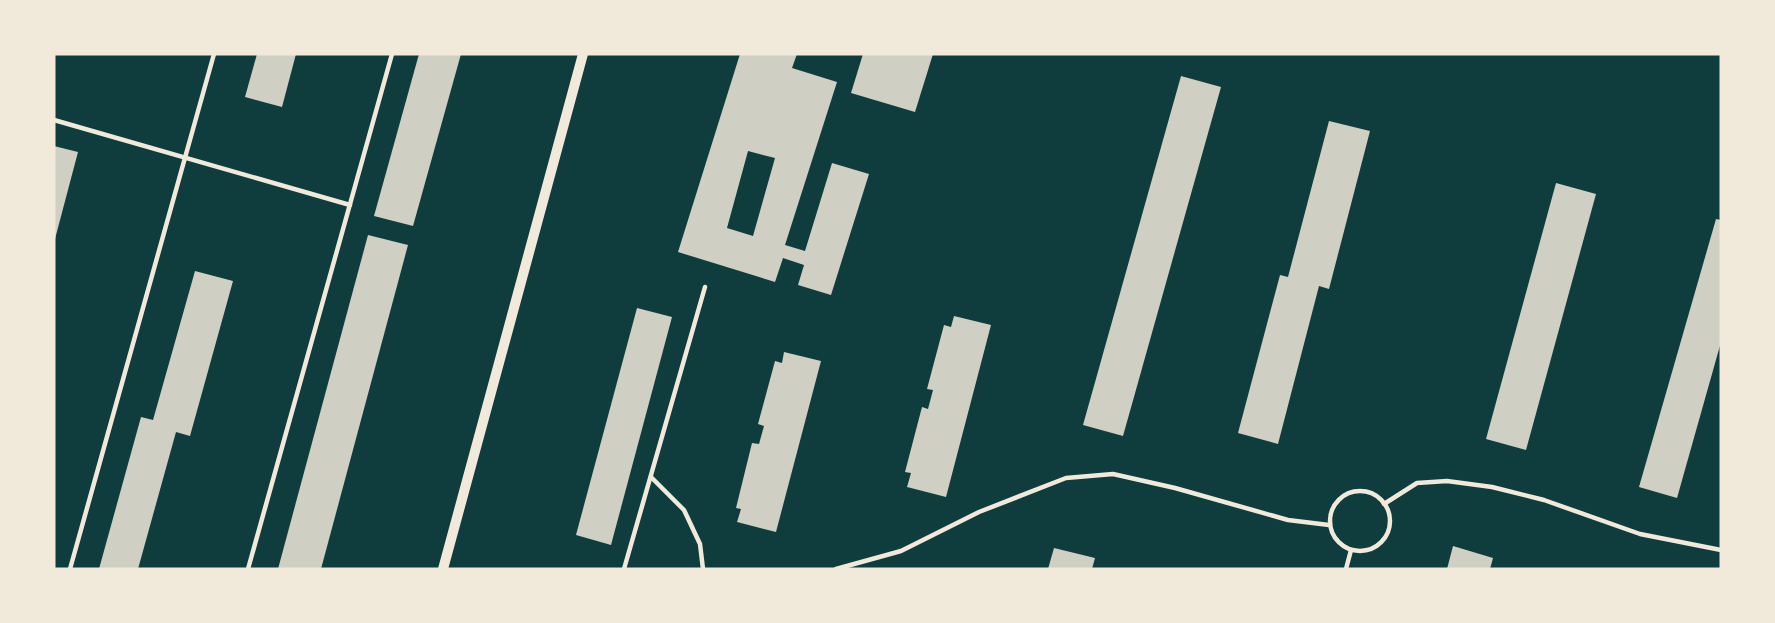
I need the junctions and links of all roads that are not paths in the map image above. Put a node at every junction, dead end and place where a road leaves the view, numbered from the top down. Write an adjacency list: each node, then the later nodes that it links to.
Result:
1 (214, 54): 5 (lane)
2 (392, 54): 6 (lane)
3 (583, 54): 15 (street)
4 (54, 120): 5 (lane)
5 (186, 158): 6 (lane); 13 (lane)
6 (350, 205): 14 (lane)
7 (705, 287): 8 (lane)
8 (651, 477): 16 (lane); 17 (lane)
9 (1384, 504): 10 (lane); 11 (lane); 12 (lane)
10 (1329, 525): 11 (lane); 18 (lane)
11 (1351, 550): 19 (lane)
12 (1721, 550)
13 (70, 569)
14 (248, 569)
15 (443, 569)
16 (624, 569)
17 (703, 569)
18 (836, 569)
19 (1346, 569)

